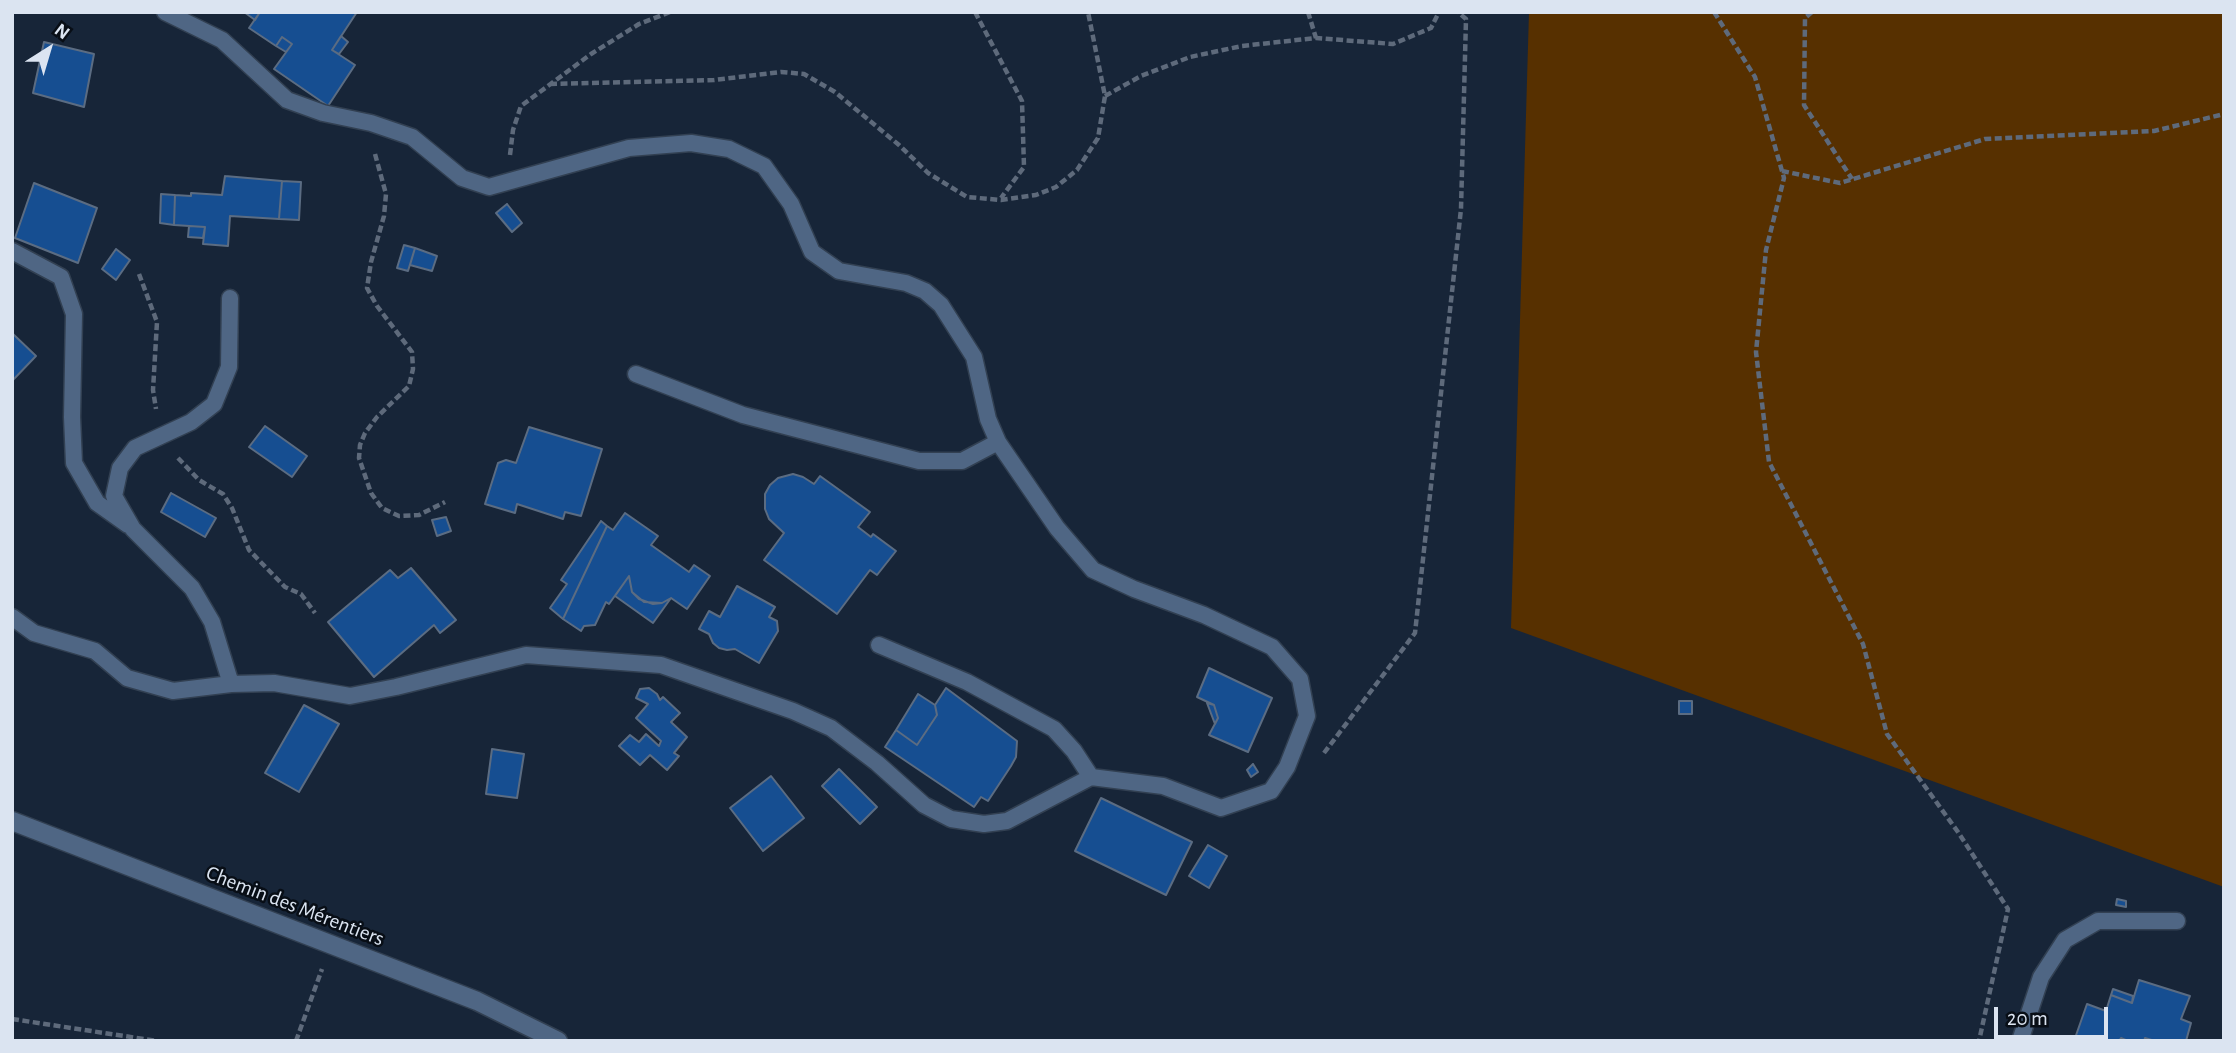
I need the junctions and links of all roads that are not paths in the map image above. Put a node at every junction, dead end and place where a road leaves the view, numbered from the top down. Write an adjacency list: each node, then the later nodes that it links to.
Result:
1 (165, 12): 5 (lane)
2 (12, 251): 6 (lane)
3 (230, 298): 6 (lane)
4 (636, 374): 5 (lane)
5 (998, 442): 10 (lane)
6 (133, 529): 9 (lane)
7 (12, 617): 9 (lane)
8 (879, 645): 10 (lane)
9 (231, 684): 10 (lane)
10 (1091, 777)
11 (12, 821): 13 (street, Chemin des Mérentiers)
12 (2177, 921): 14 (lane)
13 (558, 1041)
14 (2020, 1041)

